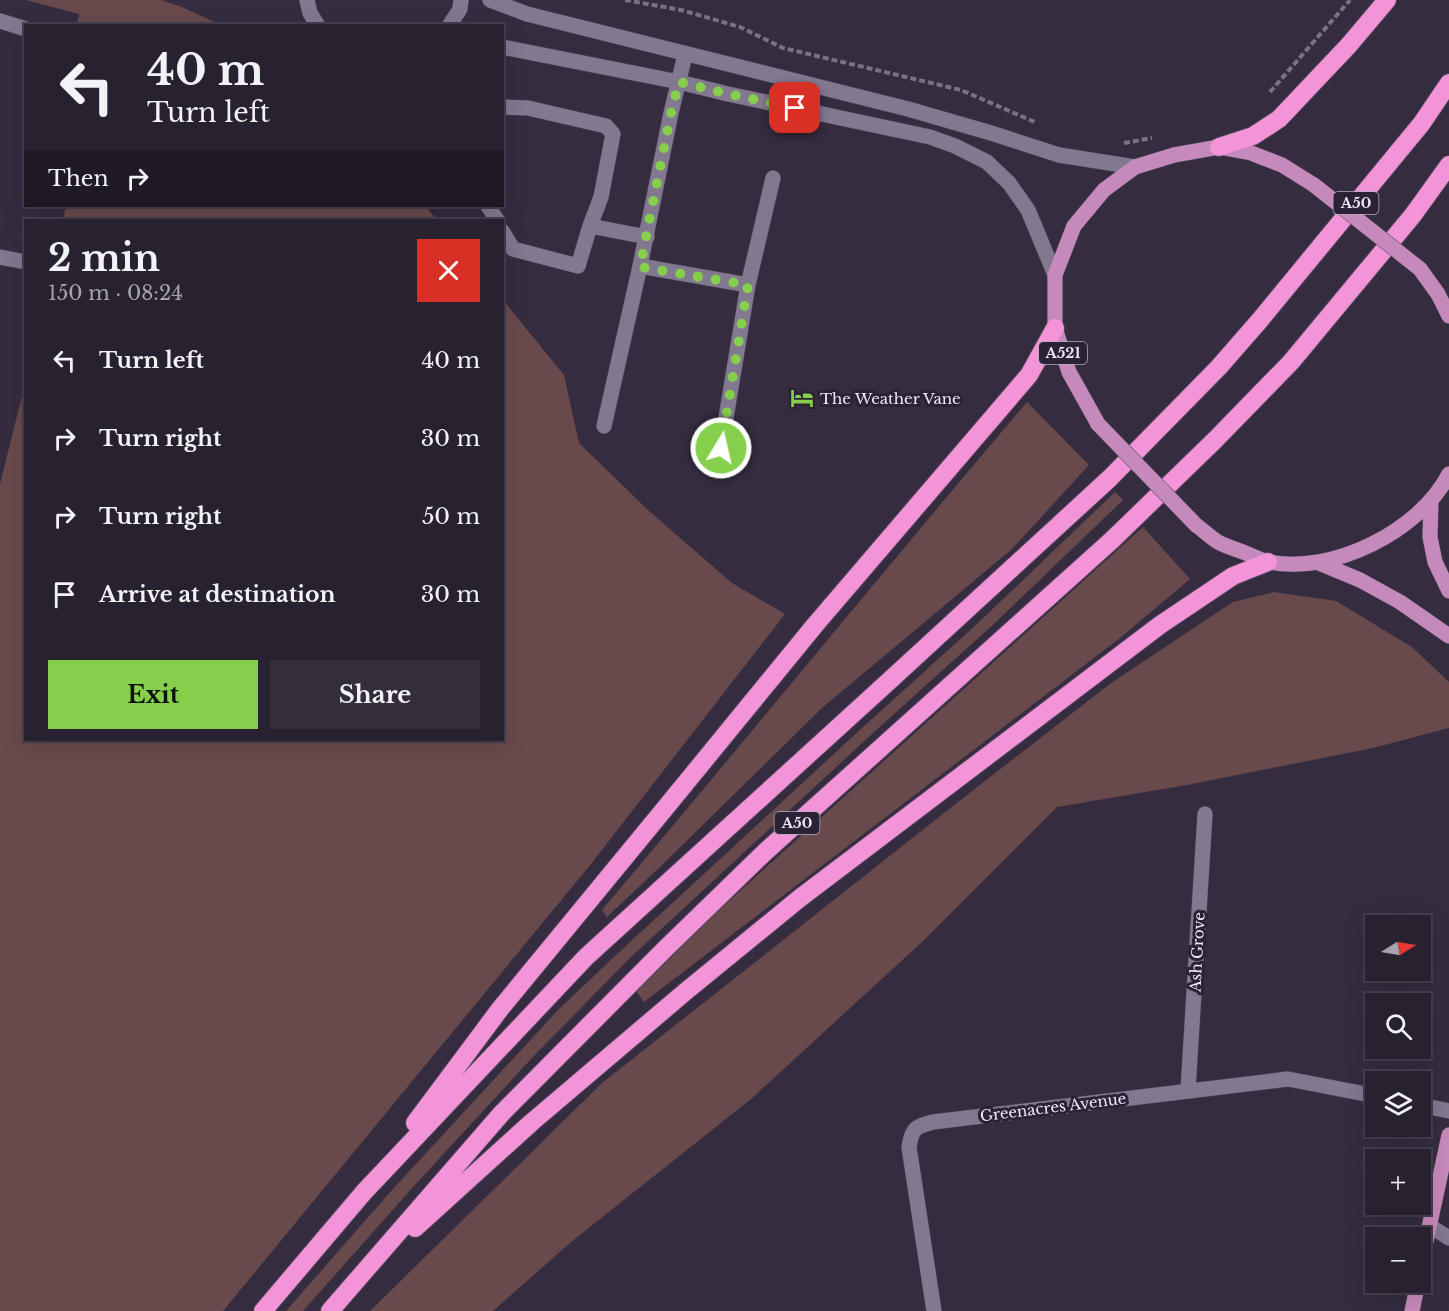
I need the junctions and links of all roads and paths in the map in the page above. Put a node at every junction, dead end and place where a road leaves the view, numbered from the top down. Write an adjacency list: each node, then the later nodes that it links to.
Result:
1 (307, 0): 8 (street)
2 (461, 0): 9 (street)
3 (490, 0): 12 (street)
4 (625, 0): 17 (path)
5 (1350, 0): 15 (path)
6 (1387, 0): 20 (highway)
7 (0, 21): 10 (street)
8 (317, 24)
9 (450, 24)
10 (24, 28)
11 (504, 47): 13 (street)
12 (686, 55): 13 (street); 22 (street)
13 (679, 82): 26 (street); 30 (street)
14 (1449, 83): 48 (highway, A50)
15 (1263, 100)
16 (504, 107): 24 (street)
17 (1045, 127)
18 (1154, 137): 19 (path)
19 (1119, 143)
20 (1219, 147): 22 (main road, A521); 32 (main road, A521, bridge)
21 (1449, 165): 51 (highway, A50)
22 (1135, 167): 30 (main road, A521)
23 (773, 178): 31 (street)
24 (590, 226): 25 (street); 26 (street)
25 (504, 234)
26 (646, 237): 29 (street)
27 (0, 257): 28 (street)
28 (24, 262)
29 (640, 267): 31 (street); 34 (street)
30 (1054, 275): 33 (main road, A521)
31 (748, 285): 35 (street)
32 (1449, 316)
33 (1055, 328): 38 (main road, A521, bridge); 48 (highway)
34 (604, 426)
35 (721, 448)
36 (1449, 474): 37 (main road, A521)
37 (1431, 500): 39 (main road, A521); 40 (main road)
38 (1268, 562): 39 (main road, A521); 51 (highway)
39 (1319, 562): 41 (main road, A521)
40 (1449, 591)
41 (1449, 636)
42 (1205, 814): 43 (street, Ash Grove)
43 (1188, 1090): 44 (street, Greenacres Avenue); 55 (street, Greenacres Avenue)
44 (1365, 1094)
45 (1431, 1107): 46 (street)
46 (1449, 1111)
47 (1449, 1136): 49 (main road)
48 (364, 1192): 53 (highway, A50)
49 (1430, 1226): 50 (street)
50 (1449, 1238)
51 (358, 1280): 54 (highway, A50)
52 (1416, 1293): 56 (main road)
53 (262, 1311)
54 (330, 1311)
55 (934, 1311)
56 (1412, 1311)

